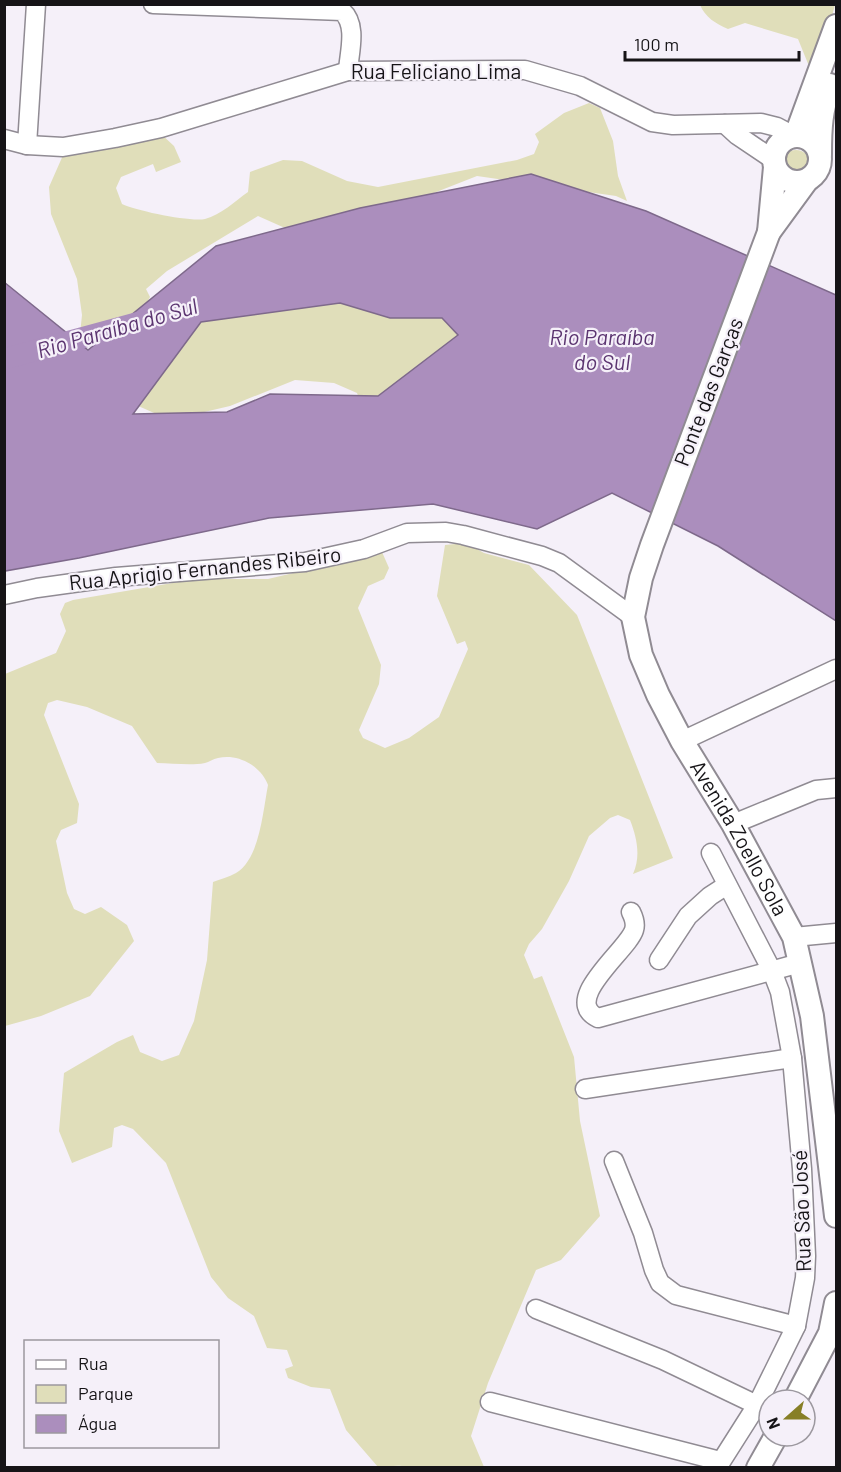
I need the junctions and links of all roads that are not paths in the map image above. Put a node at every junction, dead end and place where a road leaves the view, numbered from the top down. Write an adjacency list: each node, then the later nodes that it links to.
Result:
1 (36, 4): 9 (street)
2 (153, 4): 5 (street)
3 (837, 26): 7 (main road)
4 (837, 64): 10 (main road)
5 (348, 71): 6 (street, Rua Feliciano Lima); 9 (street, Rua Feliciano Lima)
6 (724, 124): 7 (street, Rua Feliciano Lima); 11 (street)
7 (794, 135): 10 (main road); 11 (main road)
8 (4, 138): 9 (street, Rua Feliciano Lima)
9 (27, 145)
10 (820, 154): 12 (main road)
11 (775, 164): 12 (main road); 13 (main road)
12 (807, 180): 13 (main road)
13 (768, 236): 14 (main road, Ponte das Garças)
14 (651, 545): 16 (main road, Avenida Zoello Sola)
15 (4, 595): 16 (street, Rua Aprigio Fernandes Ribeiro)
16 (633, 617): 18 (main road, Avenida Zoello Sola)
17 (837, 669): 18 (street, Avenida Zoello Sola)
18 (682, 741): 20 (main road, Avenida Zoello Sola)
19 (837, 788): 20 (street)
20 (733, 824): 25 (main road, Avenida Zoello Sola)
21 (711, 853): 22 (street, Rua São José)
22 (727, 885): 26 (street); 28 (street, Rua São José)
23 (631, 912): 28 (street)
24 (837, 933): 25 (street, Avenida Zoello Sola)
25 (795, 937): 27 (main road, Avenida Zoello Sola)
26 (659, 960)
27 (800, 963): 28 (street); 31 (main road, Avenida Zoello Sola)
28 (772, 971): 29 (street, Rua São José)
29 (792, 1058): 30 (street); 36 (street, Rua São José)
30 (585, 1089)
31 (829, 1096): 33 (main road, Avenida Zoello Sola)
32 (614, 1161): 36 (street)
33 (837, 1216)
34 (837, 1303): 38 (main road)
35 (536, 1309): 40 (street)
36 (796, 1326): 37 (street, Rua São José)
37 (765, 1388)
38 (801, 1388)
39 (490, 1402): 42 (street)
40 (757, 1405): 42 (street, Rua São José)
41 (769, 1448): 43 (main road)
42 (718, 1464)
43 (758, 1467)

